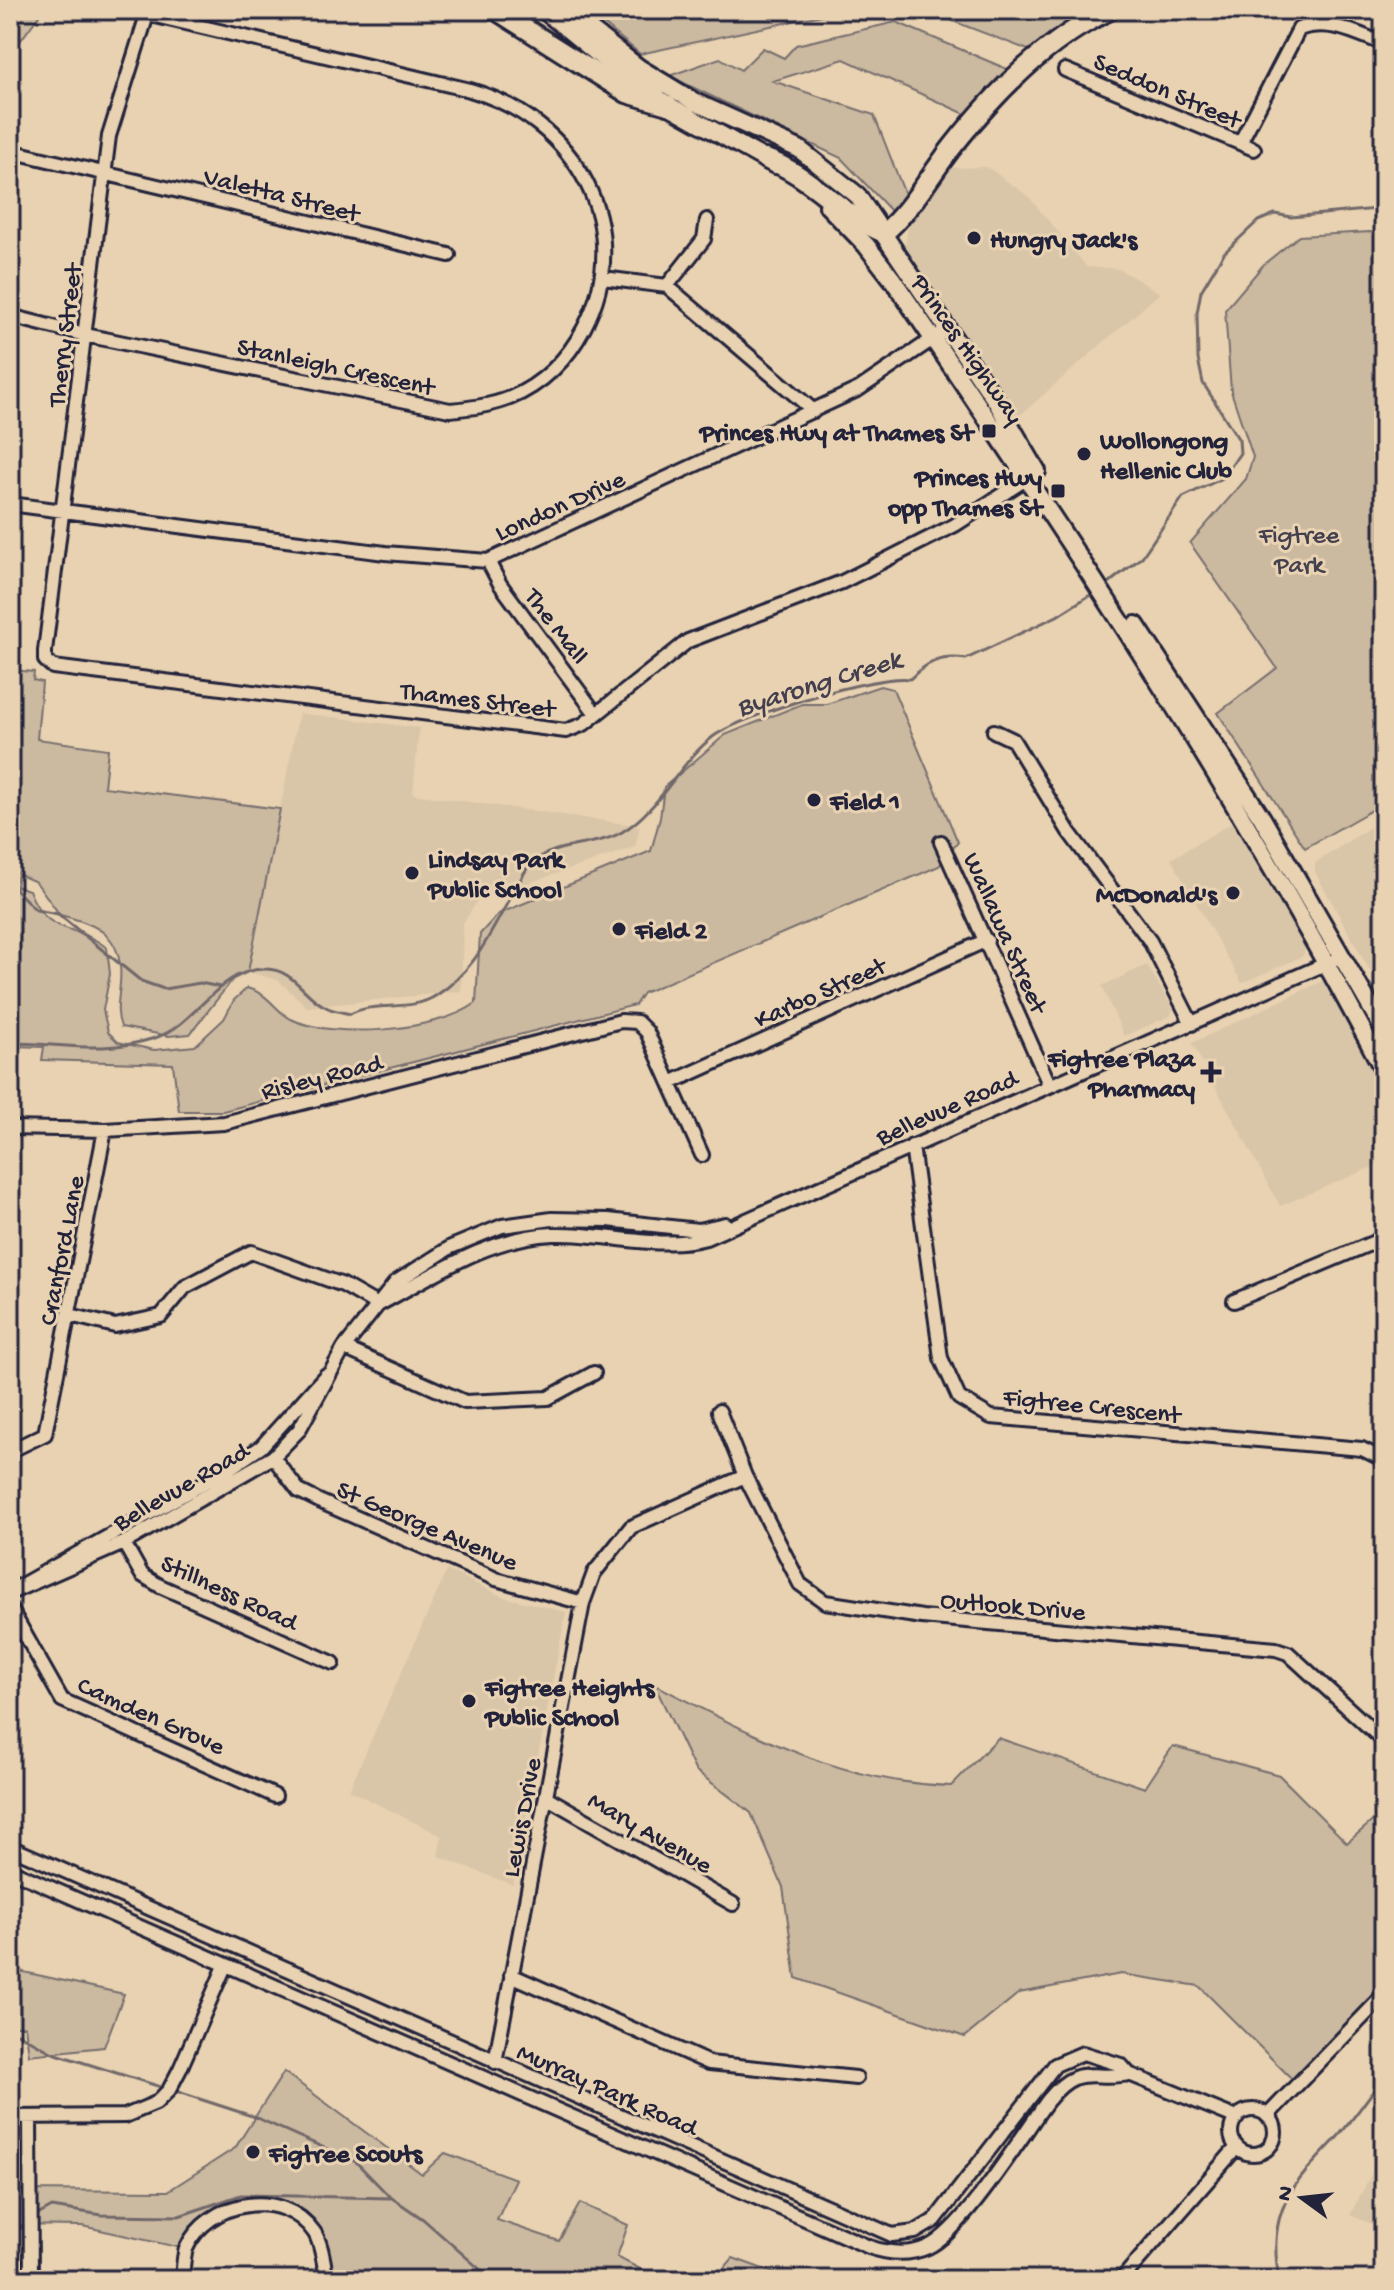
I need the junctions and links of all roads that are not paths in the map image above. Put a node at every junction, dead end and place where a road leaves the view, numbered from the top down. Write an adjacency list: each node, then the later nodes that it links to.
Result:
1 (130, 10): 6 (street, Stanleigh Crescent)
2 (496, 10): 9 (highway)
3 (544, 10): 9 (main road, Princes Highway)
4 (565, 10): 16 (main road, Princes Highway)
5 (1110, 10): 16 (highway)
6 (147, 15): 14 (street, Therry Street); 18 (street, Stanleigh Crescent)
7 (1384, 44): 10 (street)
8 (1065, 70): 10 (street, Seddon Street)
9 (668, 105): 13 (main road, Princes Highway)
10 (1240, 143): 11 (street, Seddon Street)
11 (1254, 149)
12 (10, 151): 14 (street, Valetta Street)
13 (766, 159): 16 (highway); 21 (main road, Princes Highway)
14 (105, 173): 17 (street, Valetta Street); 22 (street, Therry Street)
15 (707, 220): 19 (street)
16 (884, 233): 21 (main road, Princes Highway)
17 (449, 255)
18 (603, 278): 19 (street); 22 (street, Stanleigh Crescent)
19 (667, 286): 23 (street)
20 (10, 316): 22 (street, Stanleigh Crescent)
21 (940, 334): 23 (street, London Drive); 24 (main road, Princes Highway); 28 (main road, Princes Highway)
22 (85, 335): 26 (street, Therry Street)
23 (814, 411): 27 (street, London Drive)
24 (1029, 477): 28 (main road, Princes Highway); 30 (street, Thames Street)
25 (10, 504): 26 (street, London Drive)
26 (64, 513): 27 (street, London Drive); 29 (street, Therry Street)
27 (488, 561): 30 (street, The Mall)
28 (1098, 576): 34 (main road, Princes Highway)
29 (48, 665): 30 (street, Thames Street)
30 (596, 714)
31 (994, 731): 35 (street)
32 (941, 842): 33 (street, Wallawa Street)
33 (987, 940): 38 (street, Karbo Street); 39 (street, Wallawa Street)
34 (1335, 960): 35 (street, Bellevue Road); 36 (main road, Princes Highway); 37 (main road, Princes Highway)
35 (1192, 1024): 39 (street, Bellevue Road)
36 (1384, 1030)
37 (1384, 1071)
38 (670, 1083): 41 (street, Risley Road); 43 (street)
39 (1049, 1084): 42 (street, Bellevue Road)
40 (10, 1128): 41 (street, Risley Road)
41 (105, 1130): 47 (street, Cranford Lane)
42 (912, 1146): 46 (street, Bellevue Road); 54 (street, Figtree Crescent)
43 (702, 1155)
44 (1384, 1238): 45 (street)
45 (1234, 1301)
46 (378, 1305): 47 (street); 48 (street, Bellevue Road)
47 (70, 1315): 52 (street, Cranford Lane)
48 (344, 1348): 49 (street, Bellevue Road); 50 (street)
49 (329, 1371): 53 (street, Bellevue Road); 57 (street, Bellevue Road)
50 (594, 1373)
51 (719, 1411): 55 (street, Outlook Drive)
52 (10, 1451)
53 (273, 1457): 56 (street, Bellevue Road); 58 (street, St George Avenue)
54 (1384, 1460)
55 (745, 1476): 58 (street, Lewis Drive); 61 (street, Outlook Drive)
56 (124, 1543): 57 (street, Bellevue Road); 60 (street, Stillness Road)
57 (11, 1592)
58 (583, 1603): 63 (street, Lewis Drive)
59 (10, 1608): 62 (street, Camden Grove)
60 (333, 1663)
61 (1384, 1741)
62 (275, 1796)
63 (546, 1797): 66 (street, Mary Avenue); 68 (street, Lewis Drive)
64 (10, 1847): 70 (street, Murray Park Road)
65 (10, 1870): 67 (street, Murray Park Road)
66 (733, 1904)
67 (225, 1966): 75 (street); 79 (street, Murray Park Road)
68 (511, 1975): 70 (street, Lewis Drive); 72 (street)
69 (1384, 1995): 73 (street)
70 (495, 2062): 78 (street, Murray Park Road)
71 (1129, 2074): 76 (street); 78 (street); 79 (street)
72 (856, 2078)
73 (1267, 2116): 76 (street); 77 (street)
74 (10, 2117): 75 (street)
75 (30, 2117): 80 (street)
76 (1237, 2118): 77 (street)
77 (1237, 2147): 84 (street)
78 (892, 2235): 79 (street)
79 (892, 2253)
80 (31, 2278): 81 (street)
81 (10, 2279)
82 (182, 2280): 83 (street)
83 (327, 2280)
84 (1121, 2280)

